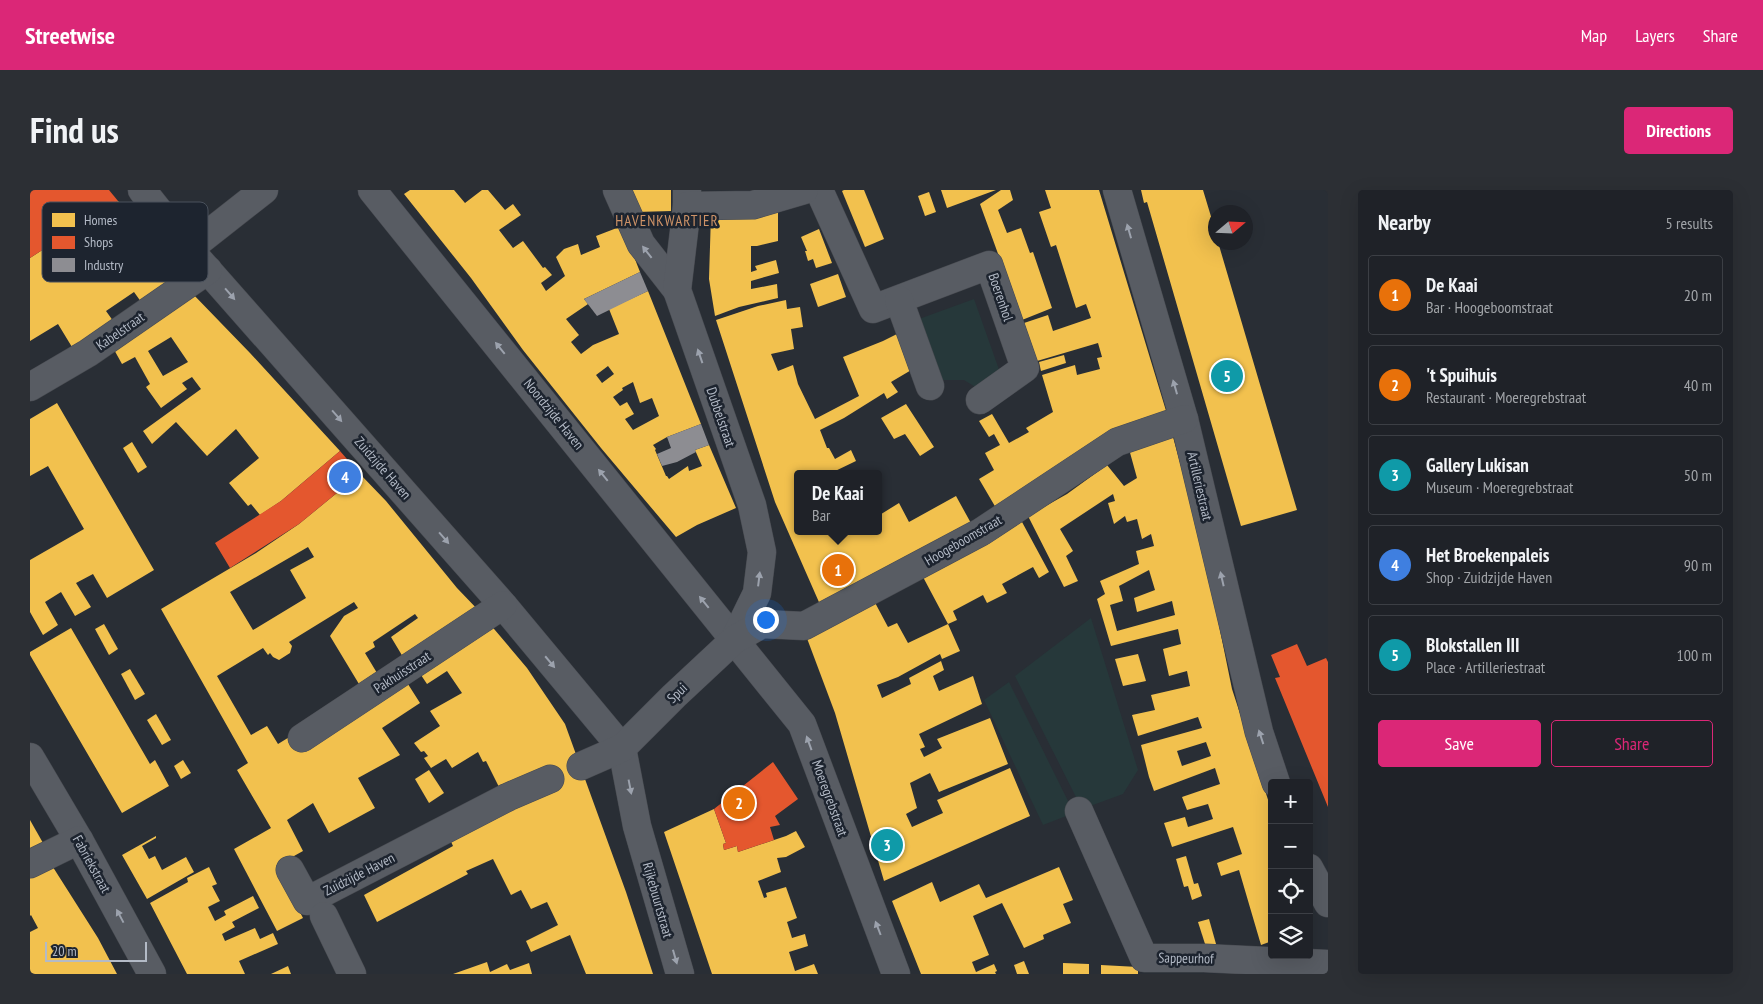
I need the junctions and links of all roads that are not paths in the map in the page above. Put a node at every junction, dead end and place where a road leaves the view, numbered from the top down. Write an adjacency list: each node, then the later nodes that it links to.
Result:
1 (142, 190): 9 (street, Zuidzijde Haven)
2 (264, 190): 10 (street)
3 (617, 190): 13 (street, one-way to 3)
4 (804, 190): 8 (street)
5 (819, 190): 14 (street, Boerenhol)
6 (1117, 190): 18 (street, Artilleriestraat, one-way to 6)
7 (384, 194): 20 (street, Noordzijde Haven, one-way to 7)
8 (687, 198): 13 (street, Dubbelstraat)
9 (152, 202)
10 (208, 234)
11 (208, 270): 19 (street, Zuidzijde Haven, one-way to 19)
12 (191, 282): 16 (street, Kabelstraat)
13 (677, 290): 20 (street, Dubbelstraat, one-way to 13)
14 (899, 300): 15 (street); 17 (street, Boerenhol)
15 (930, 386)
16 (30, 387)
17 (980, 400)
18 (1184, 418): 20 (street, Hoogeboomstraat); 26 (street, Artilleriestraat, one-way to 18)
19 (503, 605): 21 (street, Pakhuisstraat); 22 (street, Zuidzijde Haven, one-way to 22)
20 (734, 640): 22 (street, Spui); 39 (street, Moeregrebstraat, one-way to 20)
21 (302, 738)
22 (622, 748): 24 (street); 28 (street, Zuidzijde Haven, one-way to 28)
23 (30, 757): 29 (street, Fabriekstraat)
24 (581, 766)
25 (550, 779): 32 (street, Zuidzijde Haven)
26 (1275, 779)
27 (1079, 811): 35 (street, Sappeurhof)
28 (637, 826): 38 (street, Rijkebuurtstraat, one-way to 38)
29 (79, 840): 30 (street); 36 (street, Fabriekstraat, one-way to 29)
30 (30, 864)
31 (1310, 869): 33 (street)
32 (290, 870)
33 (1328, 903)
34 (324, 916): 37 (street)
35 (1328, 964)
36 (152, 974)
37 (352, 974)
38 (680, 974)
39 (896, 974)

